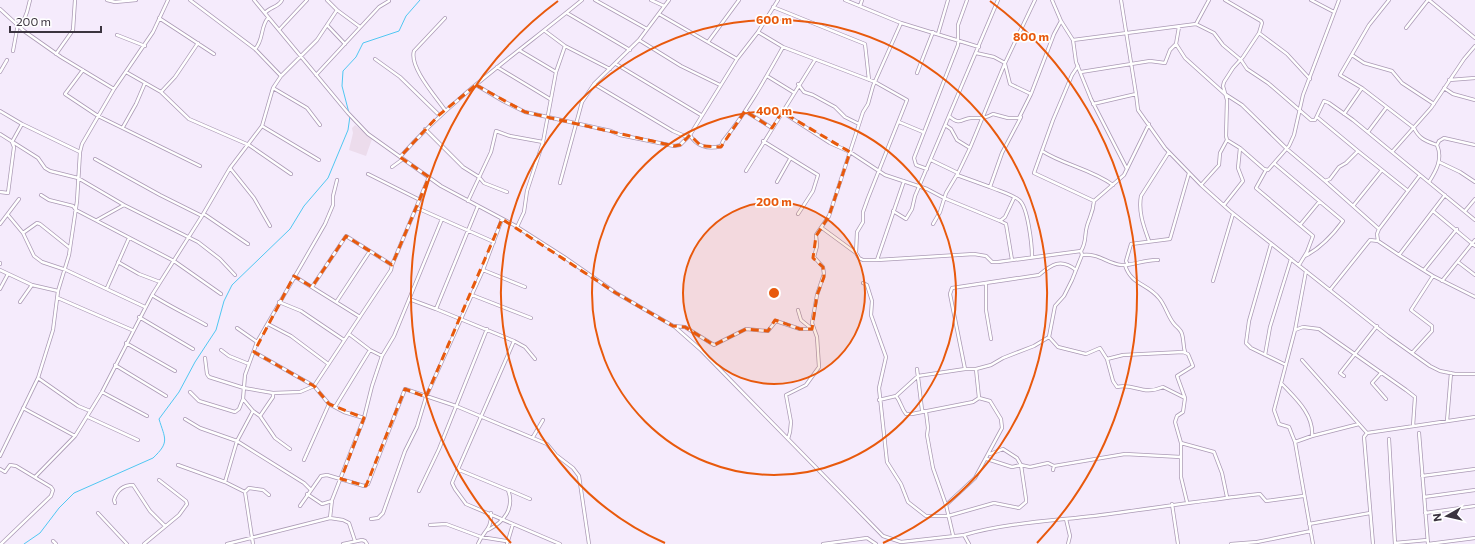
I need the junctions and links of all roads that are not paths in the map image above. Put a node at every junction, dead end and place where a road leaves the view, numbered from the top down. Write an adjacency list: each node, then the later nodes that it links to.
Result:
1 (30, 0): 47 (street)
2 (75, 0): 79 (street)
3 (107, 0): 4 (street)
4 (136, 0)
5 (168, 0): 41 (street)
6 (190, 0): 74 (street)
7 (254, 0): 39 (street)
8 (282, 0): 39 (street)
9 (307, 0): 53 (street)
10 (327, 0): 36 (street)
11 (582, 0): 37 (street)
12 (595, 0): 52 (street)
13 (651, 0): 32 (street)
14 (669, 0): 32 (street)
15 (739, 0): 65 (street)
16 (778, 0): 34 (street)
17 (845, 0): 33 (street)
18 (862, 0): 33 (street)
19 (948, 0): 59 (street)
20 (967, 0): 64 (street)
21 (998, 0): 72 (street)
22 (1035, 0): 88 (street)
23 (1052, 0): 44 (street)
24 (1121, 0): 57 (street)
25 (1209, 0): 46 (street)
26 (1225, 0): 58 (street)
27 (1311, 0): 38 (street)
28 (1339, 0): 38 (street)
29 (1389, 0): 81 (street)
30 (1428, 0): 51 (street); 61 (street)
31 (388, 1): 49 (street)
32 (664, 6): 40 (street)
33 (860, 6): 45 (street)
34 (773, 7): 55 (street); 105 (street)
35 (0, 9): 47 (street)
36 (337, 10): 48 (street); 49 (street)
37 (567, 12): 54 (street); 77 (street)
38 (1334, 12): 104 (street)
39 (265, 13): 42 (street)
40 (660, 14): 52 (street); 65 (street)
41 (159, 18): 66 (street); 69 (street)
42 (268, 18): 53 (street); 74 (street)
43 (445, 18): 127 (street)
44 (1061, 21): 63 (street); 119 (street)
45 (901, 23): 56 (street); 107 (street)
46 (1196, 24): 50 (street); 87 (street)
47 (19, 25): 75 (street); 79 (street)
48 (327, 25): 67 (street); 82 (street)
49 (360, 27): 67 (street)
50 (1179, 27): 57 (street); 68 (street)
51 (1406, 28)
52 (647, 29): 62 (street)
53 (279, 30): 82 (street)
54 (545, 31): 70 (street); 76 (street)
55 (758, 32): 71 (street); 84 (street)
56 (933, 32): 59 (street); 98 (street)
57 (1127, 33): 63 (street); 89 (street)
58 (1258, 33): 87 (street); 104 (street)
59 (938, 34): 64 (street)
60 (117, 35): 69 (street)
61 (1475, 38)
62 (639, 40): 77 (street); 112 (street)
63 (1073, 40): 91 (street)
64 (958, 41): 72 (street); 153 (street)
65 (708, 42): 84 (street)
66 (198, 43): 80 (street); 117 (street)
67 (345, 44): 100 (street)
68 (1176, 44): 89 (street); 121 (street)
69 (145, 46): 96 (street)
70 (565, 46): 93 (street); 97 (street)
71 (782, 46): 86 (street); 102 (street)
72 (979, 46): 78 (street)
73 (1474, 48): 106 (street)
74 (255, 49): 101 (street)
75 (13, 50)
76 (519, 50): 92 (street); 97 (street)
77 (630, 50): 90 (street)
78 (976, 53): 88 (street); 136 (street)
79 (56, 54): 94 (street)
80 (214, 54)
81 (1352, 55): 114 (street); 125 (street)
82 (300, 56): 100 (street); 101 (street)
83 (375, 59): 133 (street)
84 (737, 59): 112 (street)
85 (7, 60): 95 (street)
86 (814, 60): 105 (street); 110 (street)
87 (1241, 60): 121 (street); 131 (street)
88 (1005, 63): 119 (street); 140 (street)
89 (1132, 63): 99 (street); 120 (street)
90 (616, 64): 93 (street); 134 (street)
91 (1078, 66): 99 (street); 167 (street)
92 (497, 67): 111 (street); 122 (street)
93 (610, 69): 109 (street)
94 (83, 70): 116 (street); 135 (street)
95 (0, 72)
96 (126, 72): 108 (street); 116 (street)
97 (556, 72): 122 (street)
98 (917, 72)
99 (1080, 72): 124 (street)
100 (316, 75): 173 (street)
101 (281, 76): 113 (street)
102 (767, 76): 118 (street); 129 (street)
103 (1475, 78): 106 (street)
104 (1311, 79): 131 (street)
105 (869, 80): 107 (street)
106 (1449, 80): 115 (street)
107 (875, 82): 141 (street); 144 (street)
108 (145, 83): 117 (street); 149 (street)
109 (594, 84): 142 (street); 156 (street)
110 (798, 84): 118 (street); 144 (street)
111 (476, 85): 127 (street); 138 (street)
112 (720, 85): 134 (street)
113 (273, 88): 146 (street); 148 (street)
114 (1362, 88): 126 (street); 132 (street)
115 (1444, 88): 123 (street); 125 (street)
116 (114, 89): 135 (street)
117 (161, 92): 163 (street)
118 (793, 92): 130 (street)
119 (1031, 94): 137 (street)
120 (1136, 94): 124 (street); 145 (street)
121 (1225, 94): 157 (street); 166 (street)
122 (550, 99): 138 (street)
123 (1475, 100)
124 (1094, 104): 184 (street)
125 (1434, 104): 151 (street)
126 (1386, 108): 151 (street); 154 (street)
127 (445, 110): 133 (street)
128 (0, 111): 143 (street)
129 (745, 111): 150 (street); 156 (street)
130 (782, 112): 150 (street); 170 (street)
131 (1299, 112): 139 (street); 166 (street)
132 (1344, 114): 139 (street); 154 (street)
133 (439, 115): 152 (street)
134 (701, 115): 156 (street)
135 (98, 116): 149 (street); 169 (street)
136 (949, 116): 140 (street); 147 (street)
137 (1021, 116): 140 (street); 207 (street)
138 (546, 117): 142 (street); 159 (street)
139 (1317, 117): 168 (street)
140 (982, 119): 164 (street)
141 (899, 122): 153 (street); 185 (street)
142 (575, 123): 156 (street); 203 (street)
143 (22, 124): 158 (street); 169 (street)
144 (859, 124): 170 (street)
145 (1149, 124): 171 (street); 184 (street)
146 (320, 125)
147 (945, 125): 164 (street); 177 (street)
148 (262, 126): 163 (street); 175 (street)
149 (123, 127): 180 (street)
150 (772, 128): 160 (street)
151 (1414, 128): 161 (street); 172 (street)
152 (425, 129): 173 (street); 195 (street)
153 (923, 132): 183 (street)
154 (1368, 132): 172 (street)
155 (0, 134): 158 (street)
156 (688, 136)
157 (1227, 140): 165 (street); 205 (street)
158 (12, 142): 196 (street); 209 (street)
159 (543, 142): 195 (street); 243 (street)
160 (763, 142): 176 (street); 188 (street)
161 (1437, 145): 162 (street); 178 (street)
162 (1475, 145)
163 (249, 146): 182 (street); 190 (street)
164 (970, 148): 192 (street)
165 (1240, 148): 186 (street); 222 (street)
166 (1287, 148): 179 (street); 198 (street)
167 (1042, 151): 204 (street); 219 (street)
168 (1358, 151): 187 (street); 198 (street)
169 (80, 152): 196 (street)
170 (850, 152): 185 (street); 244 (street)
171 (1169, 152): 189 (street); 254 (street)
172 (1392, 152): 193 (street)
173 (402, 158): 181 (street); 194 (street)
174 (95, 159): 233 (street)
175 (319, 160)
176 (790, 160): 200 (street); 230 (street)
177 (930, 160): 183 (street); 192 (street)
178 (1439, 162): 201 (street); 202 (street)
179 (1275, 164): 186 (street); 220 (street)
180 (200, 166)
181 (392, 167)
182 (230, 168): 233 (street); 242 (street)
183 (927, 169): 206 (street)
184 (1128, 169): 204 (street)
185 (879, 170): 199 (street); 261 (street)
186 (1266, 170): 241 (street)
187 (1382, 170): 208 (street); 224 (street)
188 (746, 171)
189 (1189, 173): 205 (street); 254 (street)
190 (291, 174)
191 (368, 174): 217 (street)
192 (958, 174): 207 (street); 213 (street)
193 (1420, 175): 201 (street); 208 (street)
194 (429, 177): 217 (street); 218 (street)
195 (479, 177): 210 (street); 218 (street)
196 (78, 178): 221 (street); 226 (street)
197 (337, 180): 285 (street)
198 (1325, 180): 224 (street)
199 (904, 181): 206 (street); 228 (street)
200 (776, 182)
201 (1429, 182): 212 (street)
202 (1475, 182)
203 (560, 183)
204 (1113, 185): 219 (street)
205 (1201, 185): 222 (street)
206 (920, 186): 213 (street); 228 (street)
207 (990, 187): 214 (street)
208 (1407, 190): 245 (street)
209 (0, 192)
210 (507, 192)
211 (41, 195): 226 (street)
212 (1445, 195): 227 (street); 229 (street)
213 (944, 198): 236 (street); 240 (street)
214 (1014, 198): 236 (street); 265 (street)
215 (19, 199): 232 (street)
216 (1475, 199): 229 (street)
217 (420, 200): 225 (street)
218 (468, 201): 223 (street)
219 (1094, 201): 260 (street)
220 (1319, 202): 241 (street); 264 (street)
221 (124, 205): 238 (street); 249 (street)
222 (1224, 205): 231 (street)
223 (478, 206): 235 (street); 247 (street)
224 (1353, 206): 245 (street)
225 (417, 208): 234 (street); 273 (street)
226 (76, 210): 238 (street); 258 (street)
227 (1433, 210): 246 (street); 263 (street)
228 (893, 211): 267 (street)
229 (1464, 212): 237 (street)
230 (798, 214)
231 (1233, 214): 256 (street); 287 (street)
232 (8, 215): 239 (street); 248 (street)
233 (203, 215): 249 (street); 255 (street)
234 (442, 219): 247 (street); 304 (street)
235 (502, 219): 243 (street); 253 (street)
236 (1000, 220): 268 (street)
237 (1475, 220)
238 (97, 221): 250 (street)
239 (0, 224)
240 (933, 224)
241 (1300, 225): 264 (street)
242 (270, 226)
243 (517, 227): 317 (street)
244 (822, 228): 261 (street); 321 (street)
245 (1379, 229): 252 (street)
246 (1457, 229): 257 (street); 280 (street)
247 (468, 230): 253 (street); 309 (street)
248 (23, 233): 258 (street); 277 (street)
249 (188, 237): 270 (street); 283 (street)
250 (129, 238): 270 (street); 271 (street)
251 (1475, 240): 257 (street)
252 (1378, 241): 263 (street); 297 (street)
253 (494, 242): 278 (street)
254 (1150, 242): 274 (street)
255 (248, 244)
256 (1271, 244): 266 (street); 338 (street)
257 (1474, 244): 272 (street)
258 (70, 248): 277 (street)
259 (370, 251): 273 (street); 293 (street); 305 (street)
260 (1081, 251): 262 (street); 265 (street)
261 (856, 253): 267 (street)
262 (1082, 255): 274 (street); 279 (street)
263 (1399, 255): 280 (street)
264 (1305, 256): 275 (street)
265 (1032, 257): 268 (street)
266 (1291, 259): 275 (street); 338 (street)
267 (877, 260): 268 (street)
268 (1012, 260)
269 (1158, 260): 274 (street)
270 (174, 261): 289 (street); 299 (street)
271 (118, 262): 289 (street); 295 (street)
272 (1458, 262): 284 (street); 288 (street)
273 (392, 265): 312 (street)
274 (1127, 265): 335 (street)
275 (1299, 265): 281 (street)
276 (0, 270): 282 (street)
277 (66, 270): 295 (street); 298 (street)
278 (483, 270): 294 (street); 301 (street)
279 (1076, 270): 291 (street); 325 (street)
280 (1424, 270): 286 (street)
281 (1306, 271): 297 (street); 323 (street)
282 (8, 274): 292 (street); 296 (street)
283 (235, 275)
284 (1475, 275)
285 (294, 276): 293 (street); 307 (street)
286 (1434, 276): 288 (street); 336 (street)
287 (1213, 281)
288 (1442, 281): 302 (street)
289 (160, 282): 300 (street)
290 (864, 283): 371 (street)
291 (986, 283): 326 (street); 349 (street)
292 (32, 285): 298 (street); 306 (street)
293 (312, 287): 305 (street)
294 (525, 287)
295 (107, 288): 308 (street)
296 (0, 289)
297 (1330, 290): 318 (street)
298 (58, 292): 303 (street)
299 (221, 294)
300 (152, 295): 308 (street); 316 (street)
301 (472, 295): 313 (street); 314 (street)
302 (1475, 297)
303 (57, 298): 322 (street); 357 (street)
304 (409, 299): 309 (street); 339 (street)
305 (337, 301): 312 (street)
306 (20, 302)
307 (279, 302): 315 (street); 327 (street)
308 (145, 306): 311 (street)
309 (436, 309): 314 (street)
310 (798, 310): 321 (street)
311 (139, 317): 322 (street); 331 (street)
312 (360, 317): 324 (street)
313 (531, 318)
314 (462, 319): 320 (street); 366 (street)
315 (268, 324): 329 (street); 344 (street)
316 (206, 325)
317 (673, 326): 321 (street); 396 (street)
318 (1377, 326): 336 (street); 337 (street)
319 (237, 328): 329 (street)
320 (487, 329): 328 (street); 373 (street)
321 (812, 329): 396 (street)
322 (132, 330): 330 (street)
323 (1295, 330): 337 (street); 346 (street)
324 (349, 334): 327 (street); 333 (street)
325 (1049, 337): 342 (street); 350 (street)
326 (991, 338)
327 (344, 340): 344 (street)
328 (514, 341): 341 (street); 384 (street)
329 (257, 342): 334 (street)
330 (126, 343): 347 (street); 351 (street)
331 (193, 349)
332 (221, 350): 345 (street)
333 (370, 350): 339 (street); 374 (street)
334 (254, 352): 345 (street); 359 (street)
335 (1185, 352): 342 (street); 368 (street)
336 (1412, 353): 353 (street)
337 (1356, 354): 352 (street); 356 (street)
338 (1264, 355): 346 (street)
339 (382, 356): 383 (street)
340 (205, 358): 360 (street)
341 (535, 359)
342 (1107, 359): 368 (street)
343 (1302, 360): 388 (street)
344 (327, 363): 359 (street)
345 (249, 364): 360 (street)
346 (1286, 364): 358 (street)
347 (115, 365): 361 (street); 364 (street)
348 (917, 369): 355 (street)
349 (965, 369): 350 (street); 355 (street)
350 (976, 369): 367 (street)
351 (175, 371)
352 (1381, 373): 370 (street); 389 (street)
353 (1451, 373): 354 (street); 387 (street)
354 (1475, 374)
355 (918, 376): 365 (street); 378 (street)
356 (1344, 376)
357 (38, 378): 375 (street); 376 (street)
358 (1281, 383): 393 (street); 399 (street)
359 (314, 386): 363 (street); 372 (street)
360 (244, 388): 363 (street); 369 (street)
361 (102, 392): 376 (street); 379 (street)
362 (190, 392): 369 (street)
363 (272, 393): 380 (street)
364 (166, 396)
365 (896, 396): 371 (street); 378 (street)
366 (426, 397): 373 (street); 416 (street); 443 (street)
367 (979, 398): 378 (street); 402 (street)
368 (1185, 398): 400 (street)
369 (243, 399): 377 (street)
370 (1386, 399)
371 (880, 400): 441 (street)
372 (330, 404): 374 (street); 406 (street)
373 (456, 406): 384 (street); 422 (street)
374 (335, 407): 383 (street)
375 (23, 408): 392 (street); 403 (street)
376 (90, 411): 381 (street)
377 (253, 411): 380 (street); 398 (street)
378 (926, 412): 434 (street)
379 (147, 416)
380 (260, 416): 401 (street)
381 (88, 417): 392 (street); 397 (street)
382 (1475, 417): 387 (street)
383 (364, 418): 416 (street)
384 (480, 418): 394 (street); 411 (street)
385 (185, 419): 398 (street)
386 (543, 420): 394 (street)
387 (1447, 421): 389 (street)
388 (1359, 424): 390 (street); 393 (street)
389 (1413, 426): 390 (street)
390 (1367, 433): 440 (street)
391 (1419, 433): 414 (street)
392 (75, 436): 415 (street)
393 (1312, 436): 399 (street)
394 (533, 437): 472 (street)
395 (1388, 438): 482 (street)
396 (788, 439): 457 (street)
397 (138, 440)
398 (237, 440): 418 (street); 419 (street)
399 (1295, 442): 426 (street)
400 (1181, 443): 404 (street); 427 (street)
401 (290, 449)
402 (990, 454): 405 (street); 408 (street)
403 (0, 456)
404 (1181, 457): 409 (street); 431 (street)
405 (987, 459): 408 (street); 434 (street)
406 (304, 460)
407 (178, 465): 418 (street)
408 (1021, 465): 409 (street); 441 (street)
409 (1054, 466): 413 (street)
410 (0, 469): 415 (street)
411 (457, 469): 420 (street); 439 (street)
412 (1475, 469): 414 (street)
413 (1053, 470)
414 (1422, 476): 428 (street)
415 (35, 477): 462 (street)
416 (341, 479): 419 (street); 430 (street)
417 (159, 480): 449 (street)
418 (225, 482): 423 (street)
419 (310, 489): 424 (street)
420 (508, 490): 429 (street); 444 (street)
421 (1475, 490): 428 (street)
422 (419, 491)
423 (245, 492): 425 (street); 454 (street)
424 (307, 494): 430 (street); 435 (street)
425 (269, 495)
426 (1303, 496): 427 (street); 447 (street)
427 (1227, 497): 431 (street)
428 (1424, 497): 437 (street)
429 (530, 499)
430 (332, 501): 442 (street)
431 (1187, 502): 433 (street)
432 (115, 503): 449 (street)
433 (1172, 504): 445 (street); 478 (street)
434 (946, 505): 441 (street)
435 (300, 506)
436 (1475, 506): 437 (street)
437 (1425, 512): 458 (street)
438 (98, 513): 464 (street)
439 (491, 513): 444 (street); 450 (street)
440 (1370, 513): 447 (street); 481 (street)
441 (948, 516): 452 (street)
442 (330, 518): 454 (street); 460 (street)
443 (371, 518)
444 (504, 519): 446 (street); 450 (street)
445 (1066, 519): 453 (street); 477 (street)
446 (513, 524): 461 (street); 471 (street)
447 (1309, 524): 451 (street)
448 (430, 525): 455 (street)
449 (165, 526): 465 (street)
450 (488, 530): 455 (street)
451 (1310, 531): 479 (street); 480 (street)
452 (953, 535): 453 (street); 457 (street)
453 (964, 535): 476 (street)
454 (251, 537): 466 (street); 467 (street)
455 (481, 537): 461 (street); 470 (street)
456 (1475, 538): 458 (street)
457 (923, 540): 475 (street)
458 (1427, 540): 482 (street)
459 (53, 541): 463 (street)
460 (356, 541): 468 (street); 469 (street)
461 (507, 542)
462 (1, 544)
463 (56, 544)
464 (127, 544)
465 (145, 544)
466 (227, 544)
467 (253, 544)
468 (343, 544)
469 (367, 544)
470 (478, 544)
471 (560, 544)
472 (589, 544)
473 (823, 544): 474 (street)
474 (876, 544)
475 (919, 544)
476 (969, 544)
477 (1068, 544)
478 (1178, 544)
479 (1231, 544)
480 (1313, 544)
481 (1372, 544)
482 (1395, 544)

